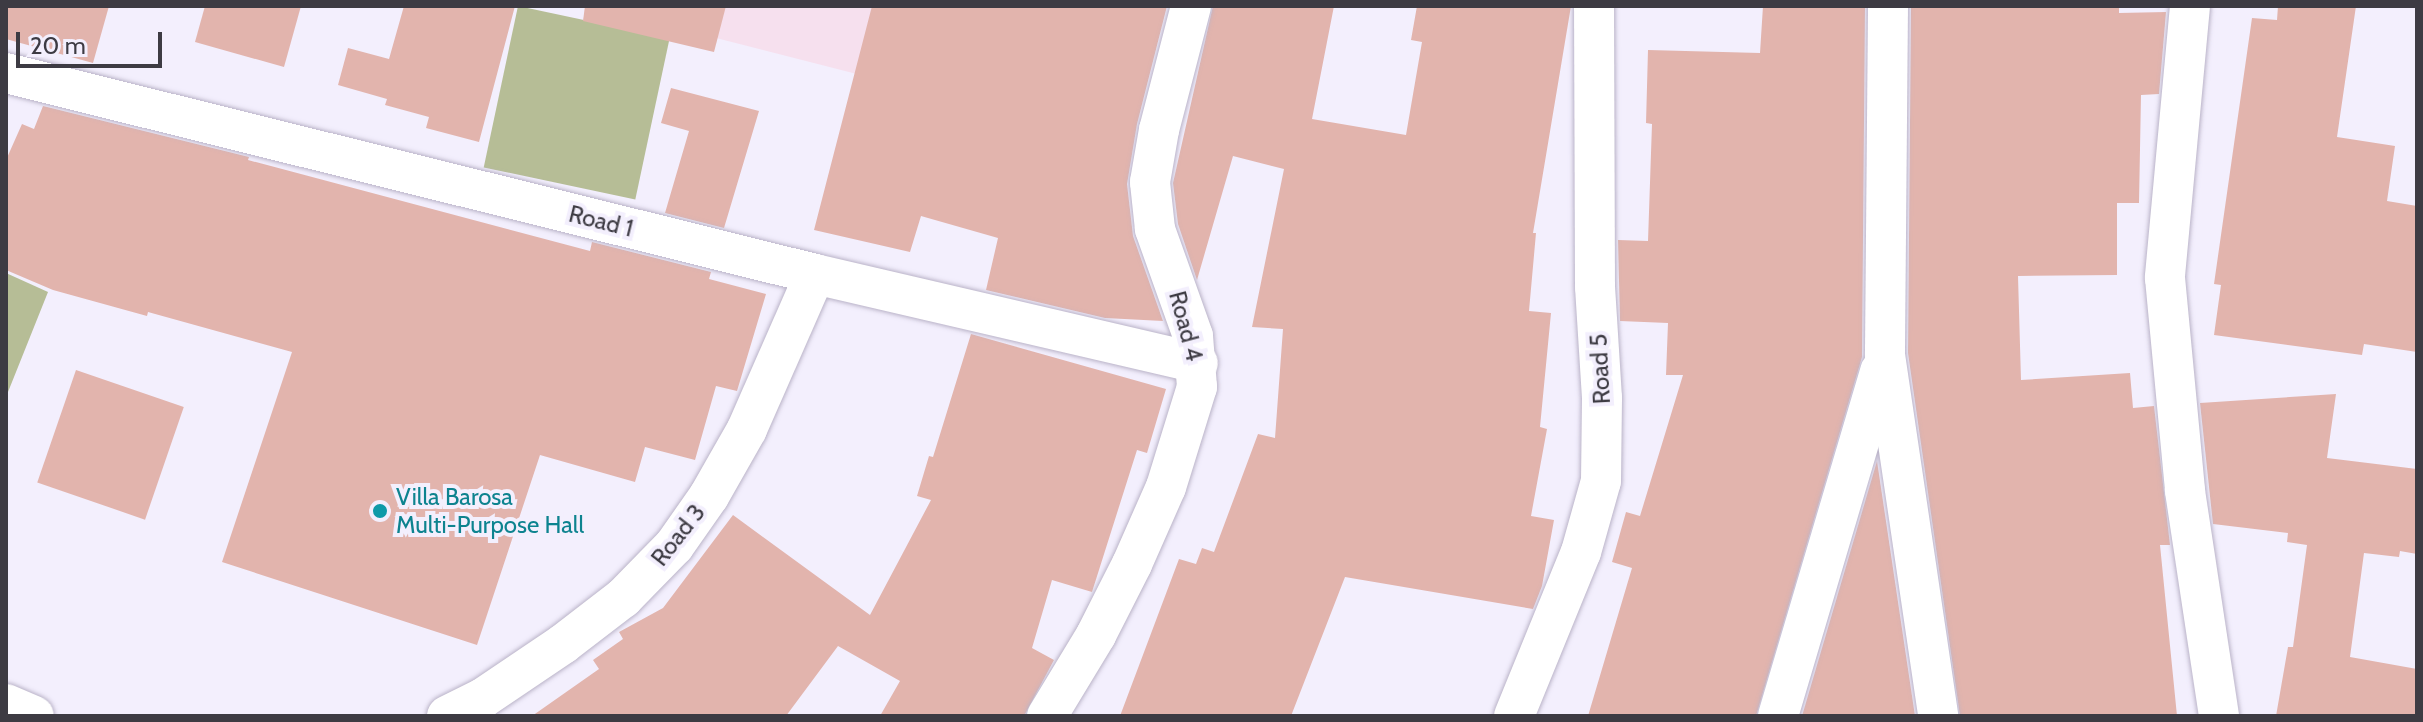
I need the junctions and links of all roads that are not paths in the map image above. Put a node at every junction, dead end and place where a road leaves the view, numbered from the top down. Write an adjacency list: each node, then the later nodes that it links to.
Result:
1 (1191, 6): 8 (street, Road 4)
2 (1594, 6): 13 (street, Road 5)
3 (1888, 6): 7 (street)
4 (2190, 6): 16 (street)
5 (6, 73): 6 (street, Road 1)
6 (815, 274): 8 (street, Road 1); 11 (street, Road 3)
7 (1885, 355): 14 (street); 15 (street)
8 (1198, 363): 12 (street, Road 4)
9 (6, 704): 10 (street)
10 (34, 716)
11 (447, 716)
12 (1047, 716)
13 (1514, 716)
14 (1778, 716)
15 (1938, 716)
16 (2219, 716)

